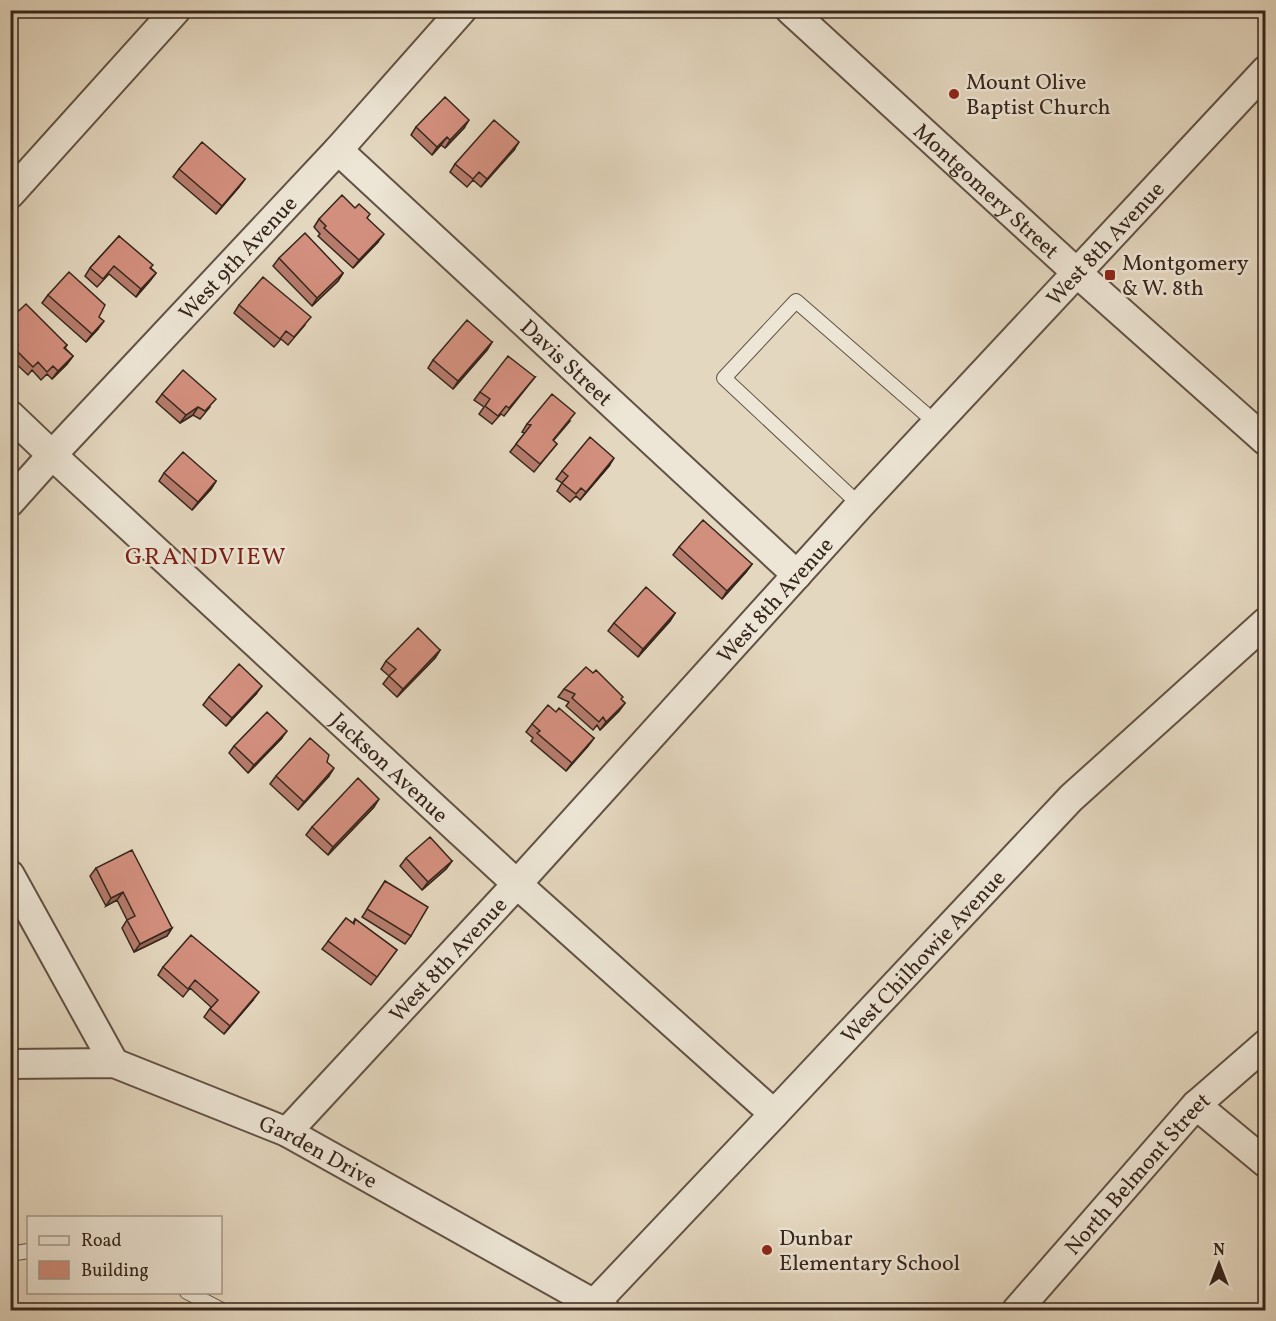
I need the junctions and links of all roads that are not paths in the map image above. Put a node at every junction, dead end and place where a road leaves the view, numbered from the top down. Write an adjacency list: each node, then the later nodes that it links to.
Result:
1 (176, 10): 6 (street)
2 (462, 10): 5 (street, West 9th Avenue)
3 (790, 10): 7 (street, Montgomery Street)
4 (1266, 70): 7 (street, West 8th Avenue)
5 (338, 150): 11 (street, West 9th Avenue); 14 (street, Davis Street)
6 (10, 194)
7 (1076, 272): 9 (street, West 8th Avenue); 10 (street, Montgomery Street)
8 (10, 415): 11 (street, Jackson Avenue)
9 (936, 423): 13 (street, West 8th Avenue); 13 (lane)
10 (1266, 441)
11 (52, 455): 12 (street, West 9th Avenue); 17 (street, Jackson Avenue)
12 (10, 502)
13 (860, 505): 14 (street, West 8th Avenue)
14 (797, 575): 17 (street, West 8th Avenue)
15 (1266, 622): 22 (street, West Chilhowie Avenue)
16 (10, 875): 19 (street)
17 (517, 884): 22 (street, Jackson Avenue); 23 (street, West 8th Avenue)
18 (1266, 1044): 21 (street, North Belmont Street)
19 (114, 1063): 20 (street, Garden Drive); 23 (street, Garden Drive)
20 (10, 1064)
21 (1196, 1105): 24 (street); 30 (street, North Belmont Street)
22 (774, 1114): 28 (street, West Chilhowie Avenue)
23 (287, 1132): 28 (street, Garden Drive)
24 (1266, 1163)
25 (27, 1251): 26 (lane)
26 (10, 1255)
27 (189, 1294): 29 (lane)
28 (599, 1308)
29 (222, 1311)
30 (1017, 1311)

